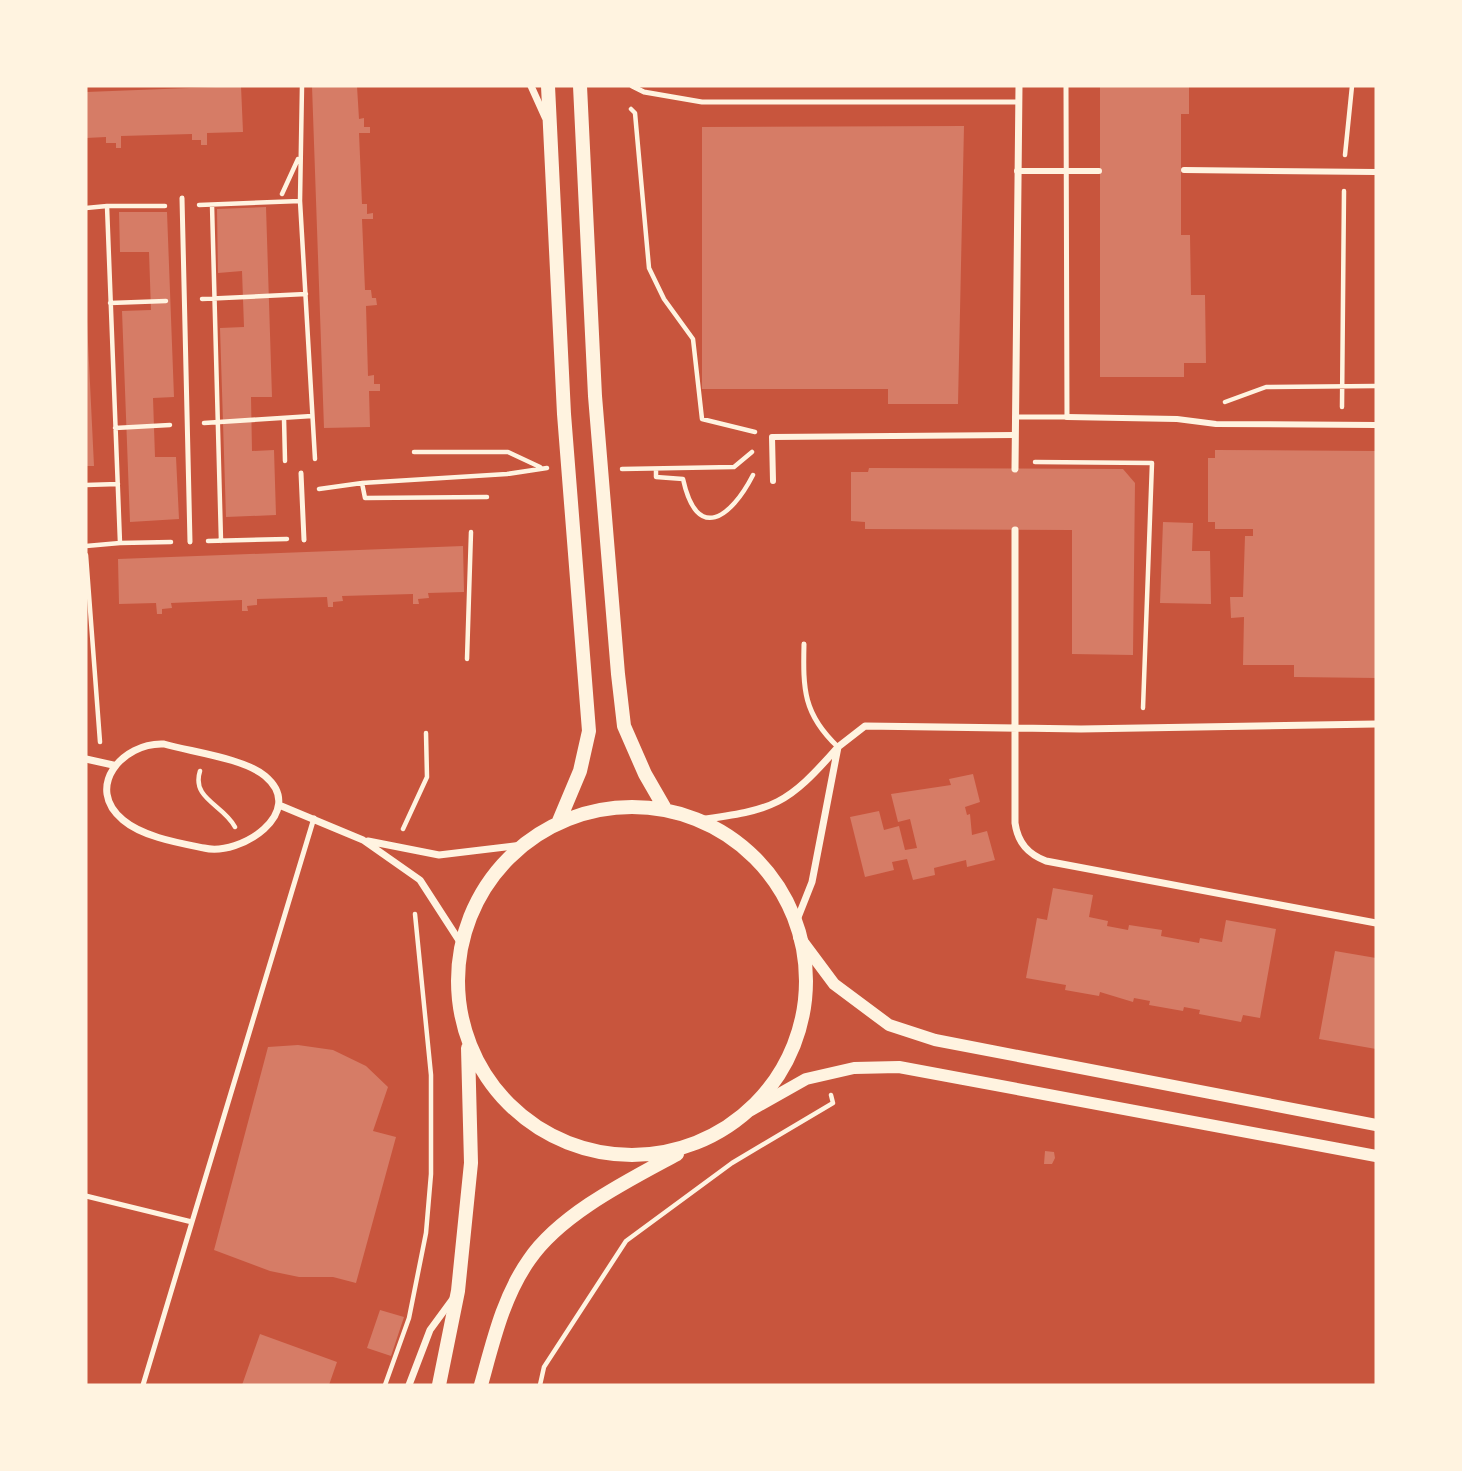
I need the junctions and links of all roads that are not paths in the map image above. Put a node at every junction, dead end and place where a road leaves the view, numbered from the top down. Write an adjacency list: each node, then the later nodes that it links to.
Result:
1 (531, 86): 8 (street)
2 (548, 86): 8 (main road)
3 (580, 86): 32 (main road)
4 (632, 86): 7 (lane)
5 (1019, 86): 7 (street)
6 (1066, 86): 12 (lane)
7 (1018, 102): 10 (street)
8 (551, 128): 35 (main road)
9 (1184, 170): 13 (street)
10 (1017, 171): 12 (street); 15 (street)
11 (1099, 171): 12 (street)
12 (1067, 172): 16 (lane)
13 (1376, 172)
14 (182, 198): 24 (lane)
15 (1015, 416): 16 (lane); 18 (street)
16 (1067, 417): 17 (street)
17 (1376, 425)
18 (1015, 435): 19 (street); 21 (street)
19 (1015, 465)
20 (301, 473): 23 (lane)
21 (773, 481)
22 (1015, 530): 27 (street)
23 (304, 540)
24 (190, 542)
25 (803, 644): 28 (lane)
26 (1376, 724): 27 (street)
27 (1015, 728): 28 (street); 38 (street)
28 (838, 747): 34 (street); 39 (street)
29 (86, 759): 30 (street)
30 (113, 765): 31 (street); 31 (street)
31 (279, 805): 33 (street)
32 (664, 807): 34 (main road); 35 (main road)
33 (314, 818): 36 (street); 47 (lane)
34 (698, 820): 39 (main road)
35 (559, 821): 37 (main road)
36 (363, 840): 37 (street); 40 (street)
37 (522, 845): 40 (main road)
38 (1376, 923)
39 (797, 931): 42 (main road); 43 (street)
40 (462, 946): 41 (main road)
41 (468, 1046): 44 (main road); 48 (main road)
42 (751, 1110): 44 (main road); 45 (street)
43 (1376, 1125)
44 (685, 1150): 52 (main road)
45 (1376, 1156)
46 (86, 1196): 47 (lane)
47 (192, 1222): 49 (lane)
48 (458, 1291): 50 (street); 51 (main road)
49 (143, 1385)
50 (409, 1385)
51 (439, 1385)
52 (481, 1385)

